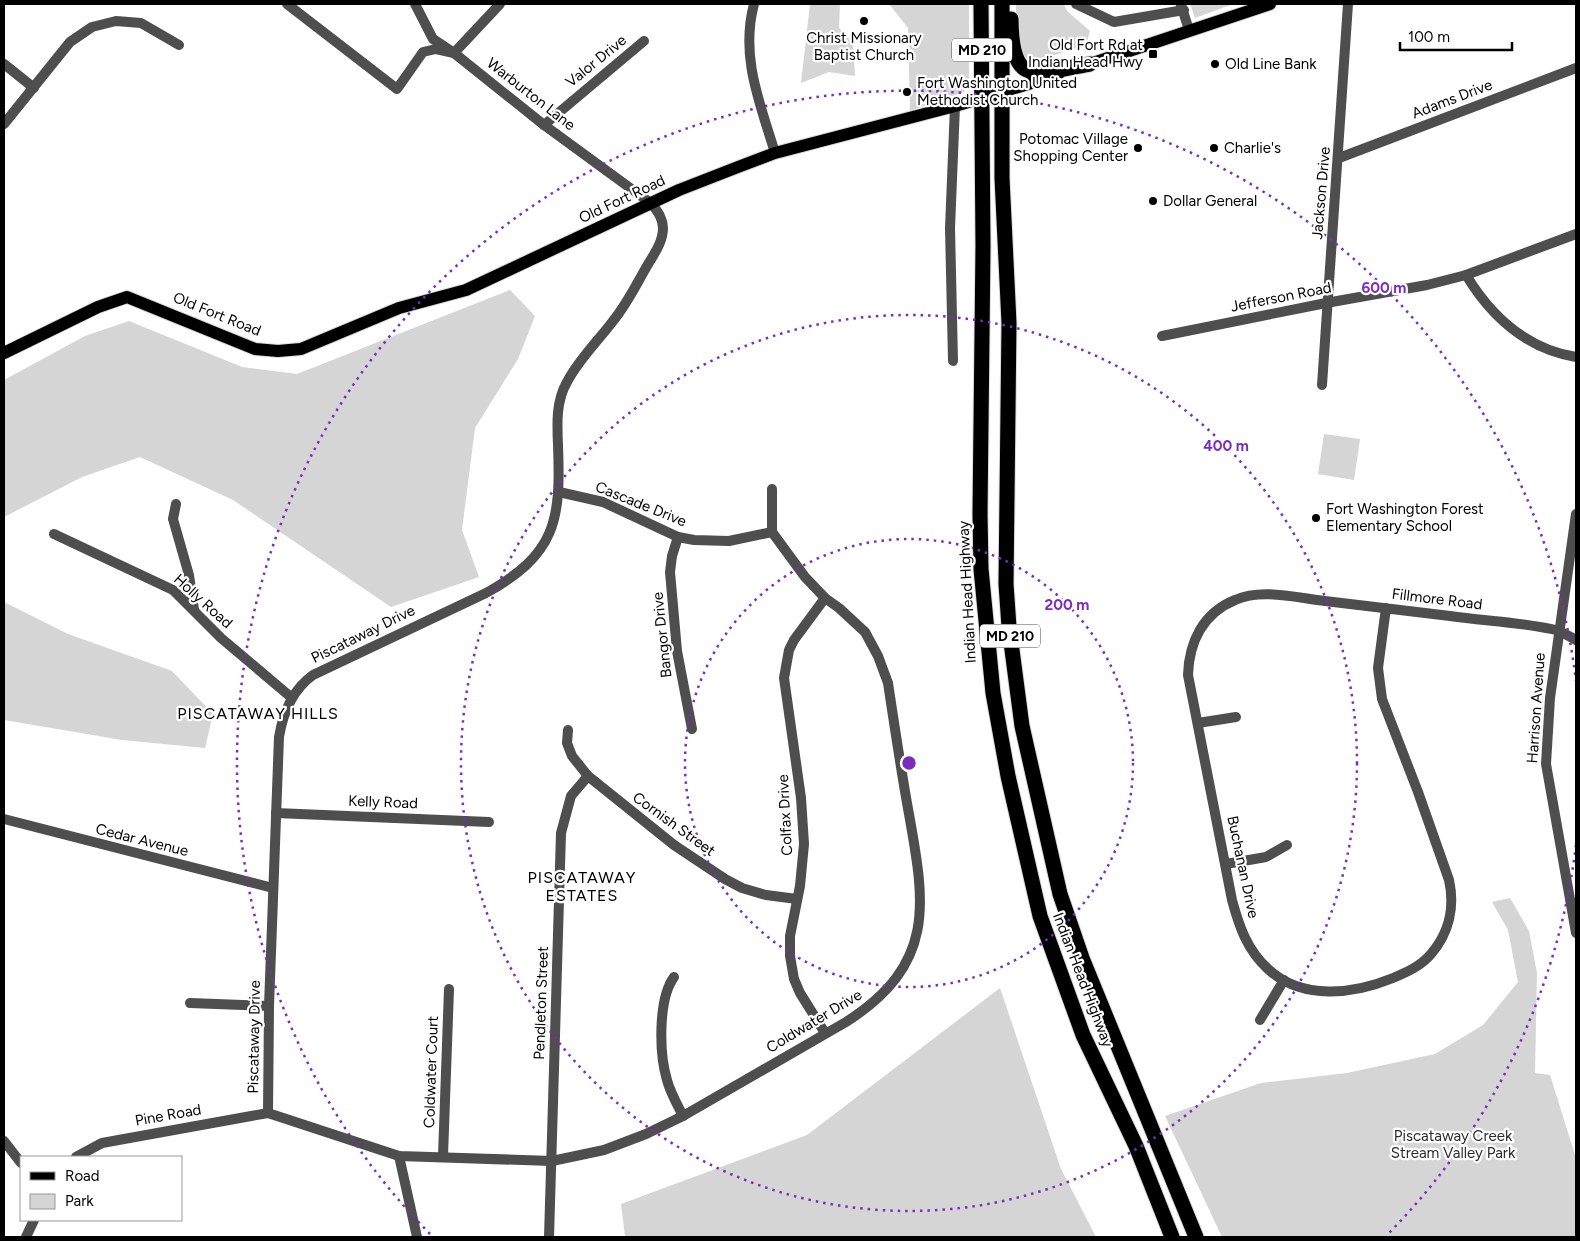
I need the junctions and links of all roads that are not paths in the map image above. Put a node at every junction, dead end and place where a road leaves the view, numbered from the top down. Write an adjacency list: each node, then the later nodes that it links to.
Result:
1 (287, 4): 15 (street)
2 (415, 4): 15 (street, Warburton Lane)
3 (500, 4): 15 (street)
4 (754, 4): 25 (street)
5 (981, 4): 21 (highway, Indian Head Highway / MD 210)
6 (1002, 4): 20 (highway, Indian Head Highway / MD 210)
7 (1010, 4): 17 (highway)
8 (1076, 4): 11 (street)
9 (1270, 4): 12 (main road, Old Fort Road)
10 (1348, 4): 26 (street, Jackson Drive)
11 (1182, 7): 12 (street)
12 (1190, 30): 17 (main road, Old Fort Road)
13 (644, 41): 24 (street, Valor Drive)
14 (179, 45): 19 (street)
15 (454, 53): 24 (street, Warburton Lane)
16 (4, 64): 19 (street)
17 (1090, 64): 20 (main road, Old Fort Road)
18 (1576, 68): 26 (street, Adams Drive)
19 (34, 88): 23 (street)
20 (1001, 91): 21 (main road, Old Fort Road); 83 (highway, Indian Head Highway / MD 210)
21 (983, 96): 22 (main road, Old Fort Road); 82 (highway, Indian Head Highway / MD 210)
22 (955, 106): 25 (main road, Old Fort Road); 34 (street)
23 (4, 124)
24 (544, 125): 27 (street, Warburton Lane)
25 (775, 153): 27 (main road, Old Fort Road)
26 (1339, 158): 30 (street, Jackson Drive)
27 (652, 204): 32 (main road, Old Fort Road); 37 (street, Piscataway Drive)
28 (1576, 234): 29 (street, Jefferson Road)
29 (1466, 274): 30 (street, Jefferson Road); 33 (street)
30 (1326, 302): 31 (street, Jefferson Road); 35 (street, Jackson Drive)
31 (1162, 336)
32 (4, 353)
33 (1576, 357)
34 (953, 361)
35 (1322, 385)
36 (772, 489): 40 (street)
37 (559, 492): 42 (street, Cascade Drive); 49 (street, Piscataway Drive)
38 (176, 504): 46 (street)
39 (1576, 514): 47 (street, Harrison Avenue)
40 (772, 532): 42 (street, Cascade Drive); 44 (street, Coldwater Drive)
41 (54, 534): 46 (street, Holly Road)
42 (678, 537): 52 (street, Bangor Drive)
43 (1291, 597): 45 (street, Fillmore Road); 51 (street, Buchanan Drive)
44 (825, 598): 61 (street, Colfax Drive); 69 (street, Coldwater Drive)
45 (1386, 608): 47 (street, Fillmore Road); 64 (street, Buchanan Drive)
46 (194, 610): 49 (street, Holly Road)
47 (1558, 631): 48 (street, Fillmore Road); 62 (street, Harrison Avenue)
48 (1576, 640)
49 (292, 698): 55 (street, Piscataway Drive)
50 (1236, 717): 51 (street)
51 (1198, 723): 59 (street, Buchanan Drive)
52 (692, 729)
53 (568, 730): 54 (street, Cornish Street)
54 (588, 776): 61 (street, Cornish Street); 76 (street, Pendleton Street)
55 (276, 813): 57 (street, Kelly Road); 60 (street, Piscataway Drive)
56 (4, 819): 60 (street, Cedar Avenue)
57 (489, 822)
58 (1287, 845): 59 (street)
59 (1226, 864): 64 (street, Buchanan Drive)
60 (273, 888): 67 (street, Piscataway Drive)
61 (797, 899): 69 (street, Colfax Drive)
62 (1576, 932)
63 (674, 976): 71 (street)
64 (1284, 980): 68 (street)
65 (449, 989): 75 (street, Coldwater Court)
66 (190, 1003): 67 (street)
67 (268, 1006): 70 (street, Piscataway Drive)
68 (1260, 1020)
69 (825, 1033): 71 (street, Coldwater Drive)
70 (268, 1113): 73 (street, Pine Road); 74 (street, Piscataway Drive)
71 (683, 1116): 76 (street, Coldwater Drive)
72 (4, 1141): 77 (street)
73 (78, 1156)
74 (399, 1156): 75 (street, Coldwater Drive); 80 (street)
75 (443, 1156): 76 (street, Coldwater Drive)
76 (552, 1161): 81 (street, Pendleton Street)
77 (20, 1162)
78 (34, 1221): 79 (street)
79 (26, 1237)
80 (417, 1237)
81 (549, 1237)
82 (1172, 1237)
83 (1196, 1237)

